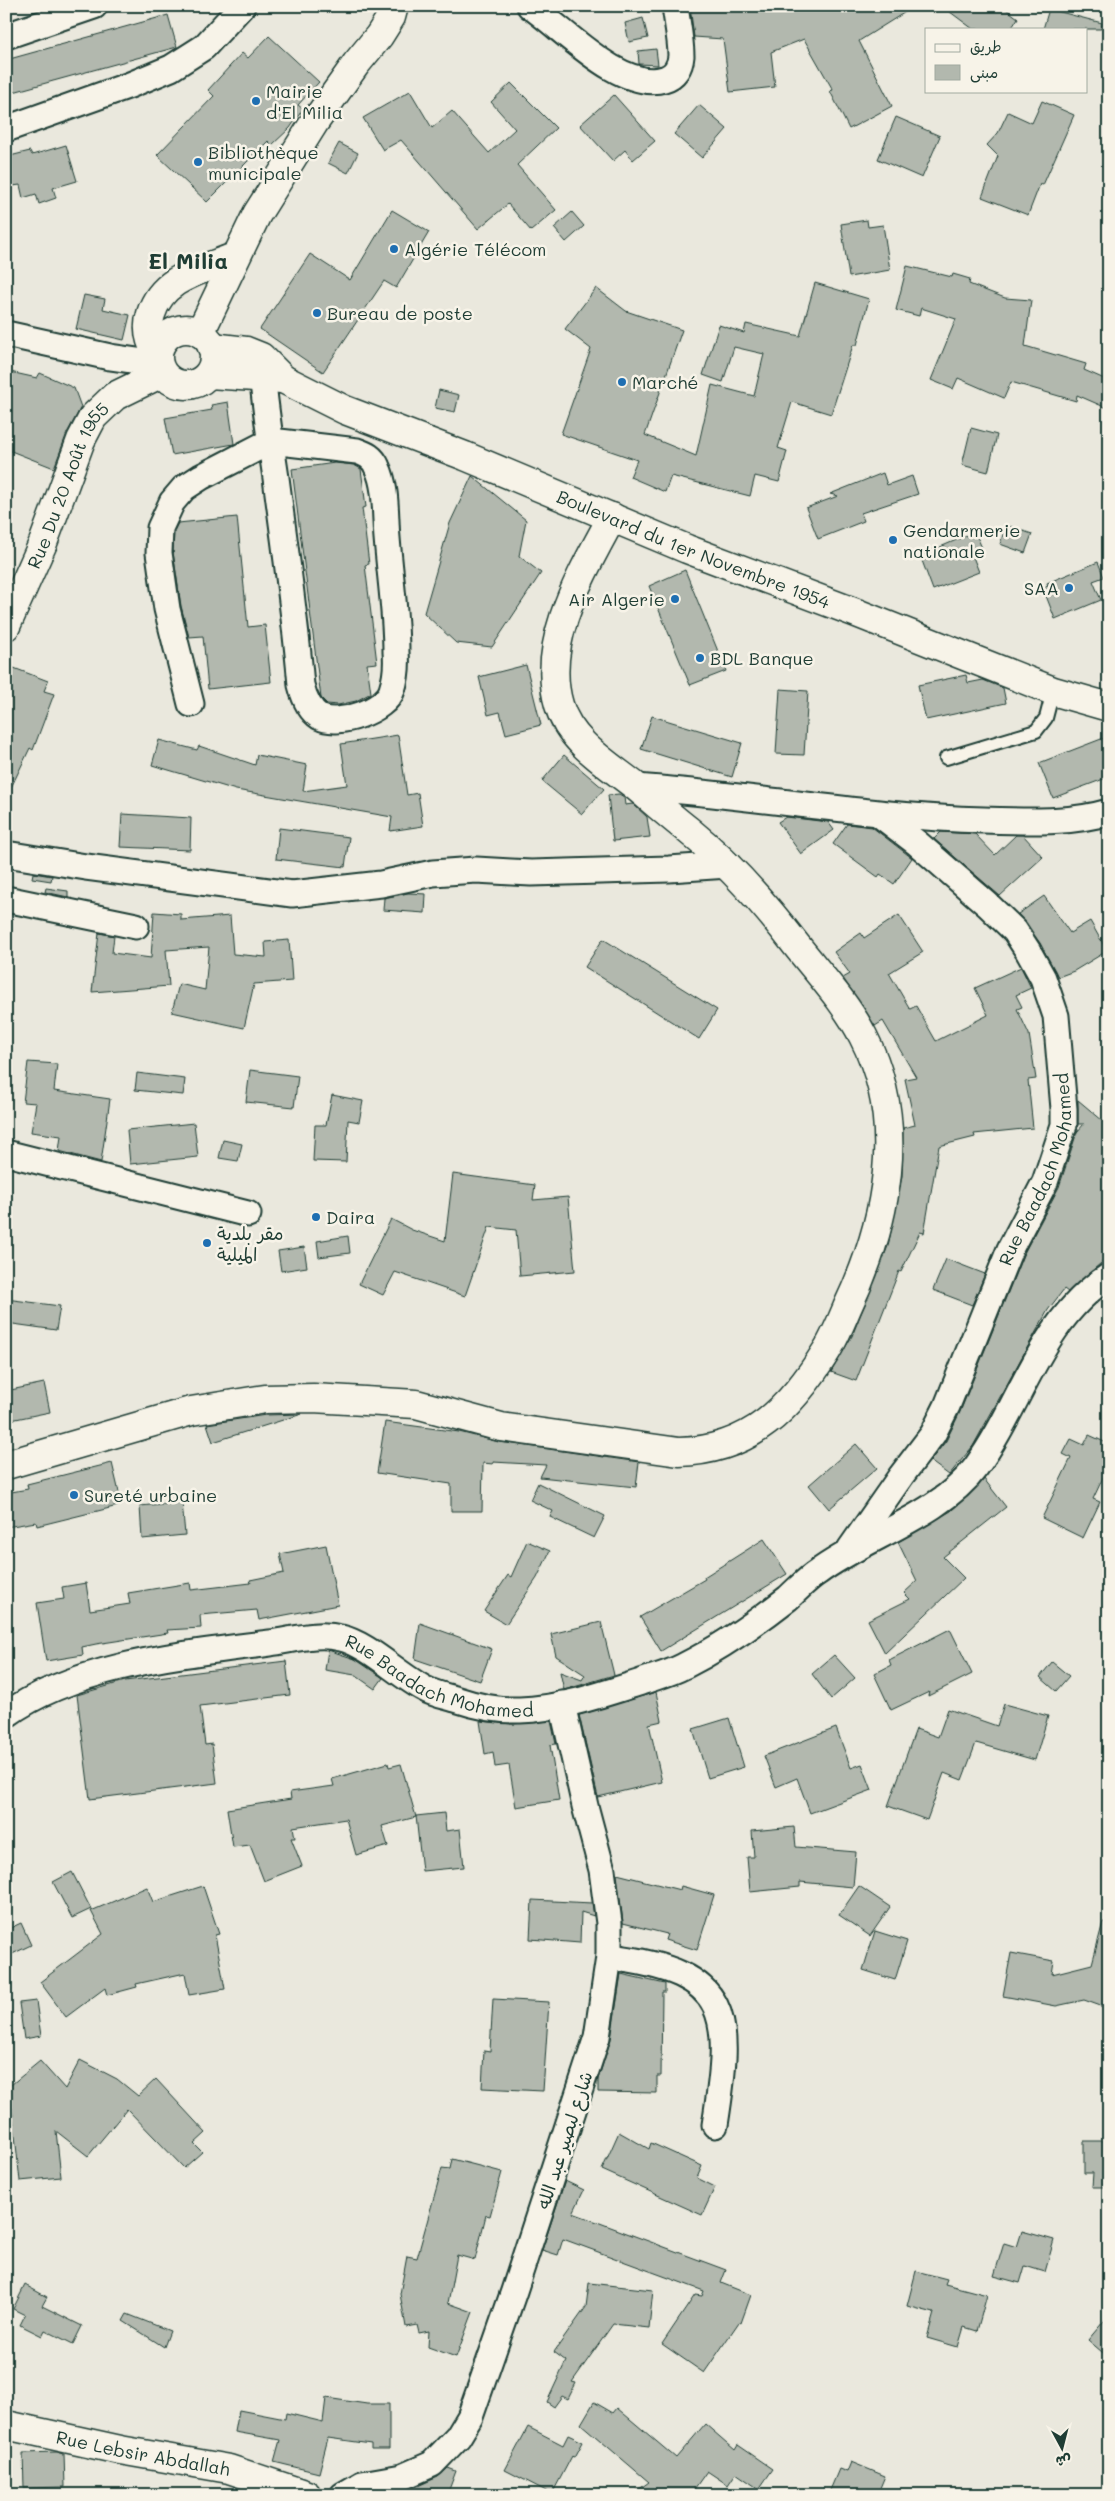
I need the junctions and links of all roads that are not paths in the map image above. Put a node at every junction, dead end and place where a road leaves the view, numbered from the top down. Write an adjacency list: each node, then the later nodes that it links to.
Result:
1 (94, 6): 6 (street)
2 (242, 6): 7 (street)
3 (394, 6): 8 (main road)
4 (675, 6): 5 (street)
5 (539, 9)
6 (6, 36)
7 (6, 129)
8 (236, 256): 10 (main road); 11 (main road)
9 (6, 334): 11 (street)
10 (206, 340): 11 (main road); 12 (main road); 13 (main road)
11 (159, 364): 13 (main road); 16 (main road, Rue Du 20 Août 1955)
12 (269, 371): 13 (main road); 14 (street); 15 (main road, Boulevard du 1er Novembre 1954)
13 (209, 374)
14 (271, 440): 14 (street); 19 (street)
15 (612, 517): 17 (main road, Boulevard du 1er Novembre 1954); 21 (main road)
16 (6, 626)
17 (1053, 691): 18 (main road, Boulevard du 1er Novembre 1954); 20 (lane)
18 (1108, 702)
19 (191, 704)
20 (946, 758)
21 (636, 787): 23 (street); 25 (main road)
22 (1109, 812): 23 (street)
23 (879, 814): 32 (street, Rue Baadach Mohamed)
24 (6, 854): 25 (street)
25 (728, 865): 31 (main road)
26 (6, 899): 27 (street)
27 (136, 926)
28 (6, 1153): 29 (street)
29 (248, 1214)
30 (1109, 1276): 32 (street, Rue Baadach Mohamed)
31 (6, 1465)
32 (846, 1555): 33 (street, Rue Baadach Mohamed)
33 (562, 1704): 34 (street, Rue Baadach Mohamed); 35 (street, شارع لبصير عبد الله)
34 (6, 1714)
35 (609, 1957): 36 (street); 39 (street, شارع لبصير عبد الله)
36 (715, 2125)
37 (6, 2426): 38 (main road, Rue Lebsir Abdallah)
38 (307, 2495)
39 (343, 2495)

